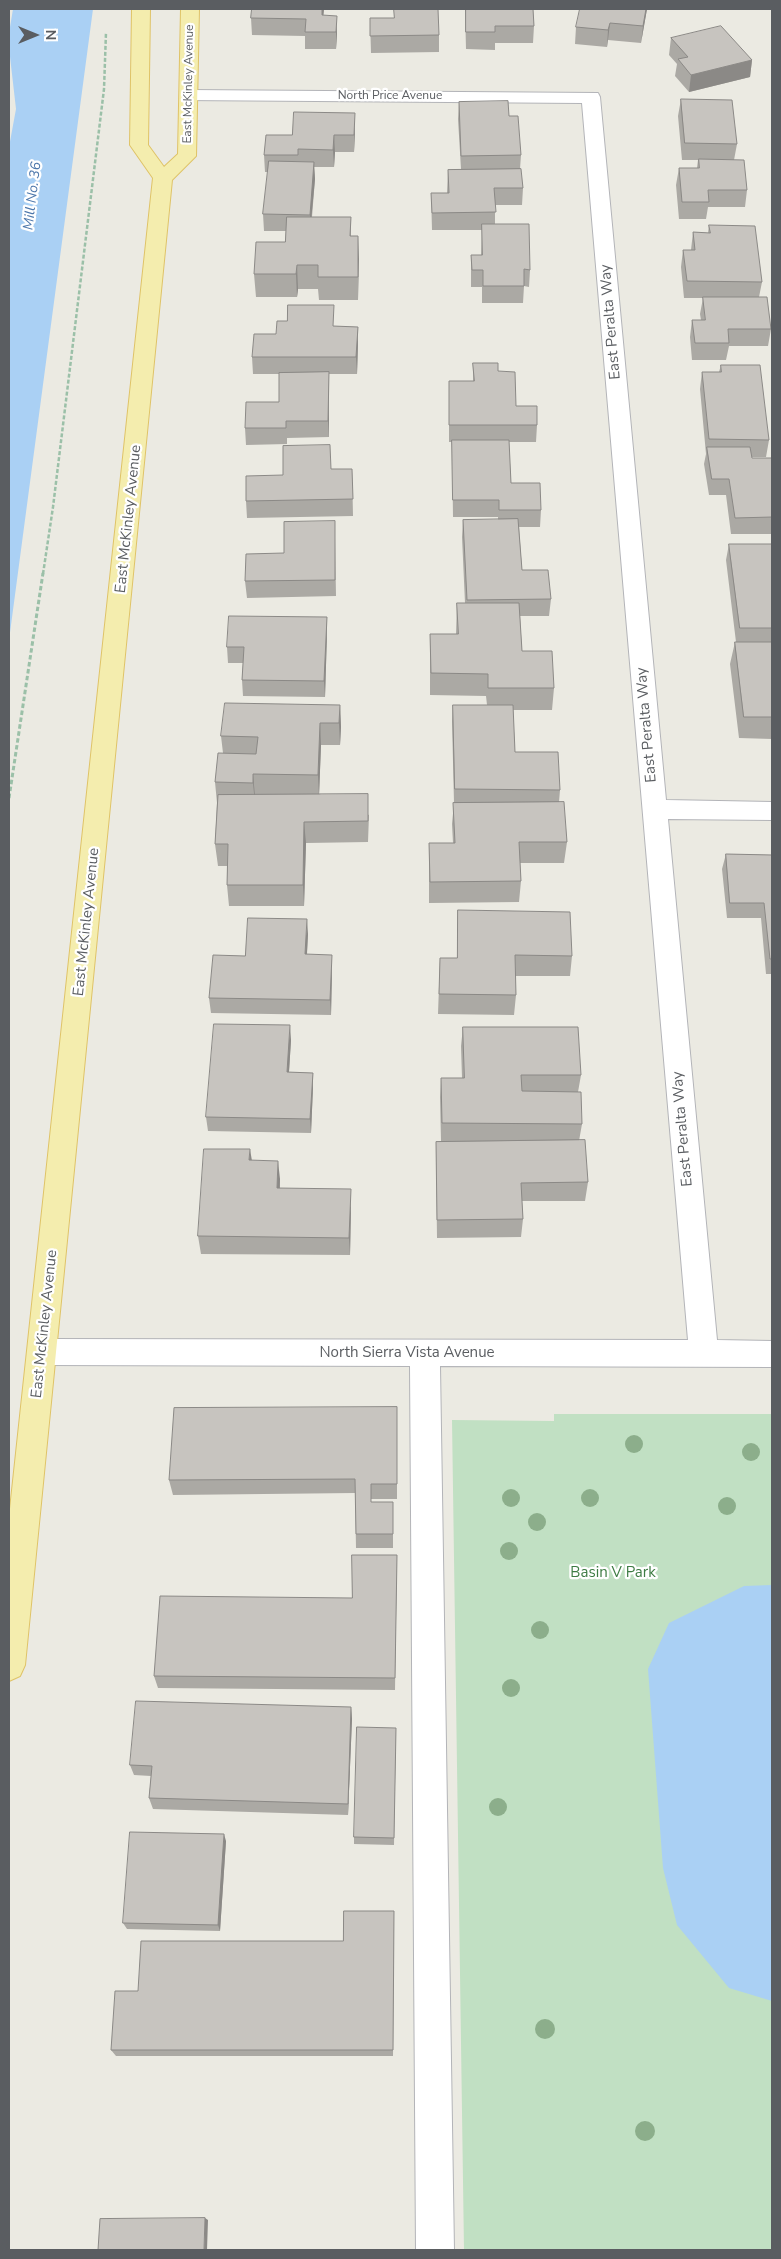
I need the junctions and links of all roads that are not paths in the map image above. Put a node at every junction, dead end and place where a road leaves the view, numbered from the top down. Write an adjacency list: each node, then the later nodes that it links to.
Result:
1 (141, 9): 5 (main road)
2 (190, 9): 3 (main road, East McKinley Avenue)
3 (190, 96): 4 (street, North Price Avenue); 5 (main road, East McKinley Avenue)
4 (591, 97): 6 (street, East Peralta Way)
5 (163, 178): 8 (main road, East McKinley Avenue)
6 (655, 809): 7 (street); 10 (street, East Peralta Way)
7 (772, 811)
8 (42, 1352): 9 (street, North Sierra Vista Avenue); 12 (main road, East McKinley Avenue)
9 (425, 1354): 10 (street, North Sierra Vista Avenue); 13 (street)
10 (704, 1354): 11 (street, North Sierra Vista Avenue)
11 (772, 1354)
12 (9, 1665)
13 (435, 2250)

